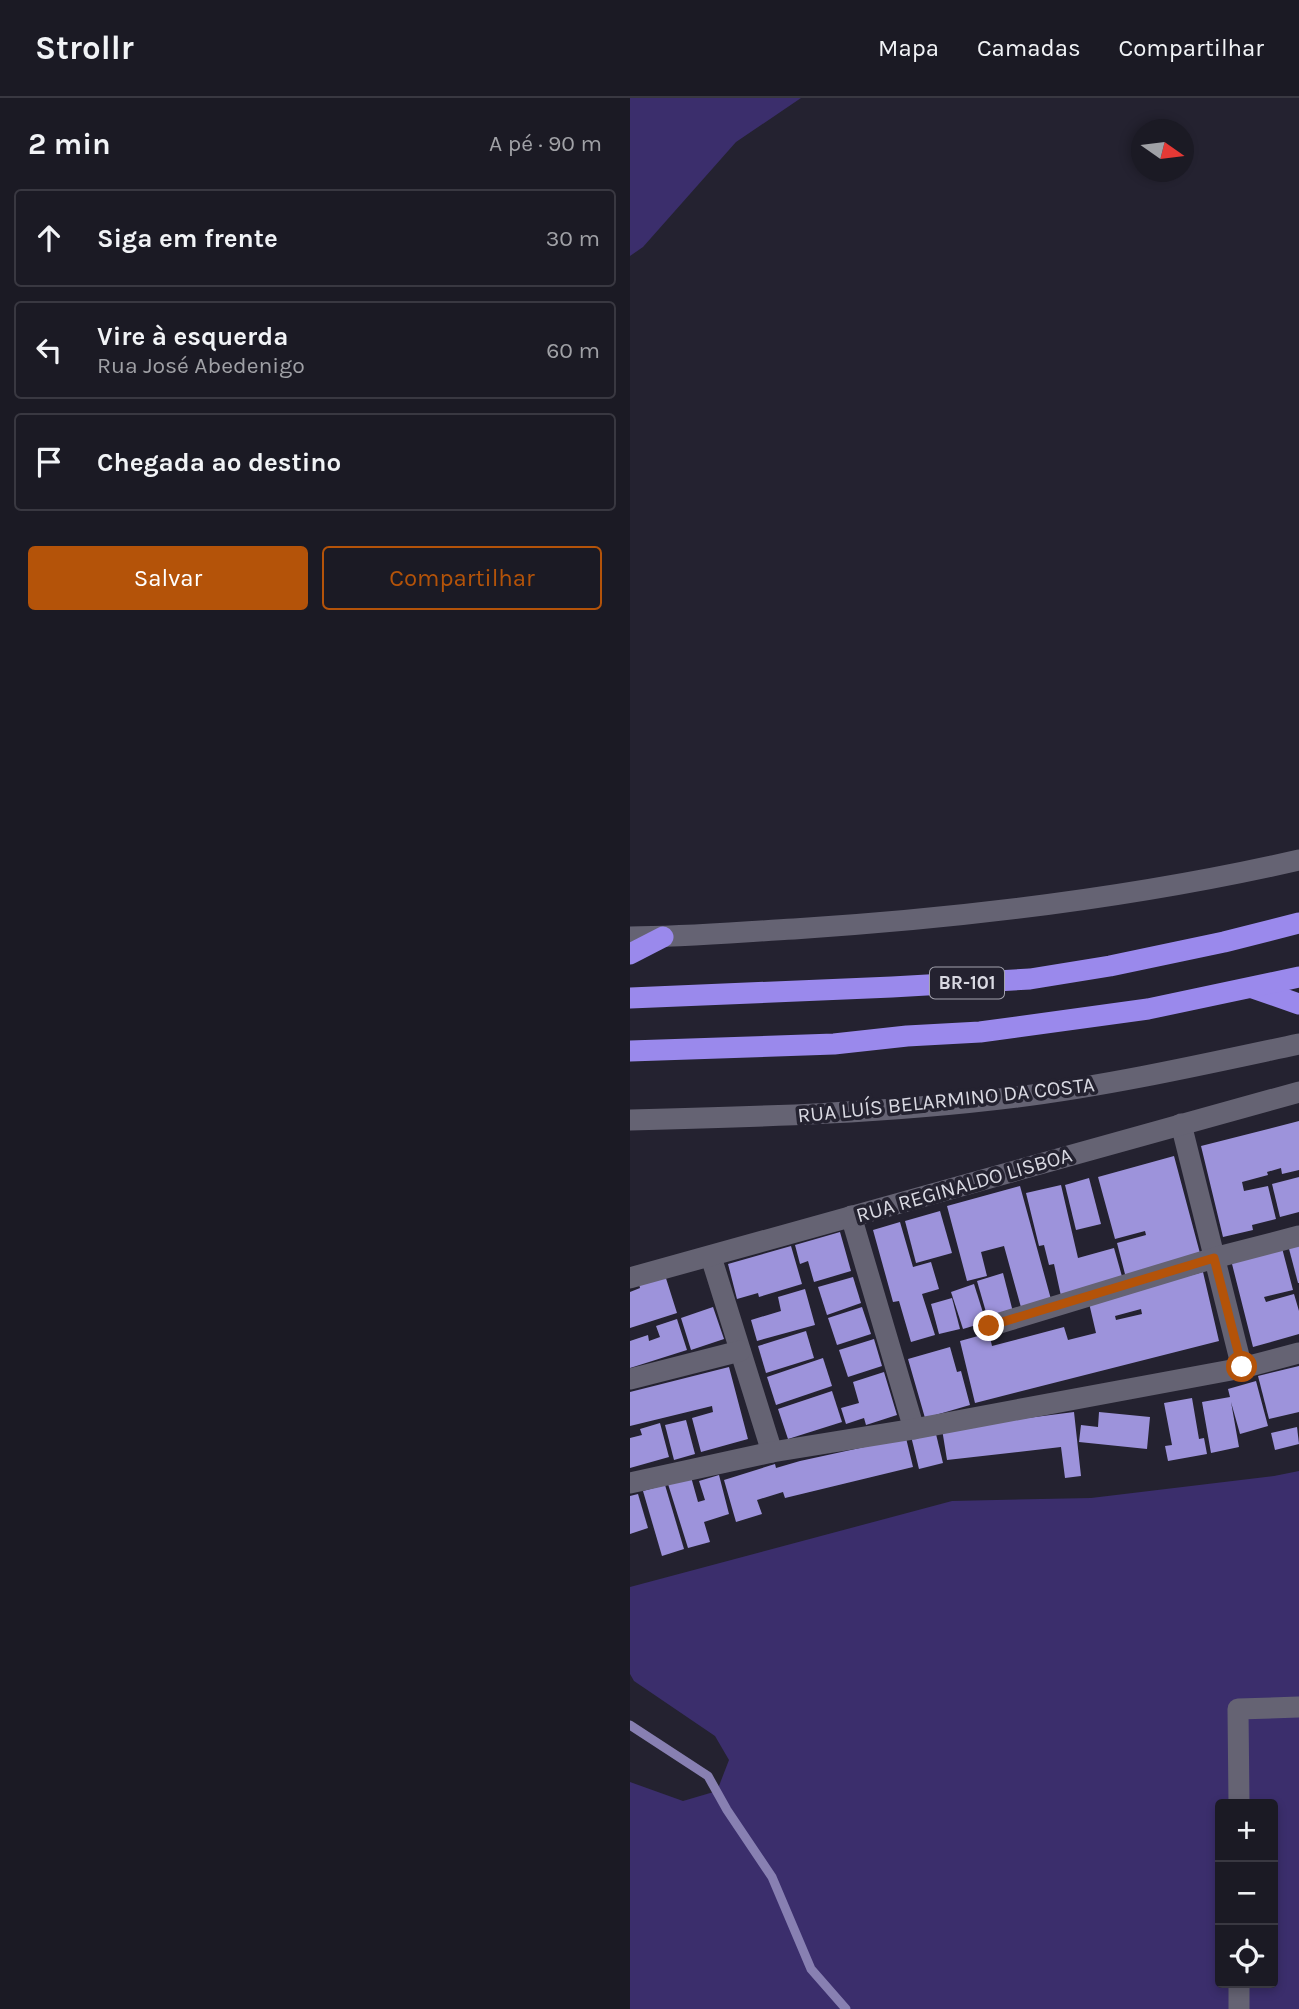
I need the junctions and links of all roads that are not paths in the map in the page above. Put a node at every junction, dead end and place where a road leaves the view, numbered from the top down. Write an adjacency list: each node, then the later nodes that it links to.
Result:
1 (1299, 860): 4 (street)
2 (1299, 923): 8 (highway, BR-101)
3 (630, 937): 4 (street)
4 (663, 937): 5 (highway)
5 (630, 954)
6 (1299, 977): 7 (highway, BR-101)
7 (1253, 988): 9 (highway); 11 (highway, BR-101)
8 (630, 998)
9 (1299, 1004)
10 (1299, 1044): 13 (street, RUA LUÍS BELARMINO DA COSTA)
11 (630, 1051)
12 (1299, 1092): 14 (street, RUA REGINALDO LISBOA)
13 (630, 1120)
14 (1181, 1124): 15 (street, RUA REGINALDO LISBOA); 18 (street)
15 (851, 1216): 17 (street, RUA REGINALDO LISBOA); 25 (street)
16 (1299, 1236): 18 (street)
17 (710, 1257): 19 (street, RUA REGINALDO LISBOA); 21 (street)
18 (1214, 1258): 20 (street); 23 (street)
19 (630, 1278)
20 (989, 1326)
21 (740, 1351): 24 (street); 26 (street)
22 (1299, 1353): 23 (street)
23 (1242, 1367): 25 (street)
24 (630, 1380)
25 (914, 1429): 26 (street)
26 (772, 1452): 27 (street)
27 (630, 1483)
28 (1299, 1707): 29 (street)
29 (1239, 1799)
30 (1239, 1988): 31 (street)
31 (1239, 2009)

